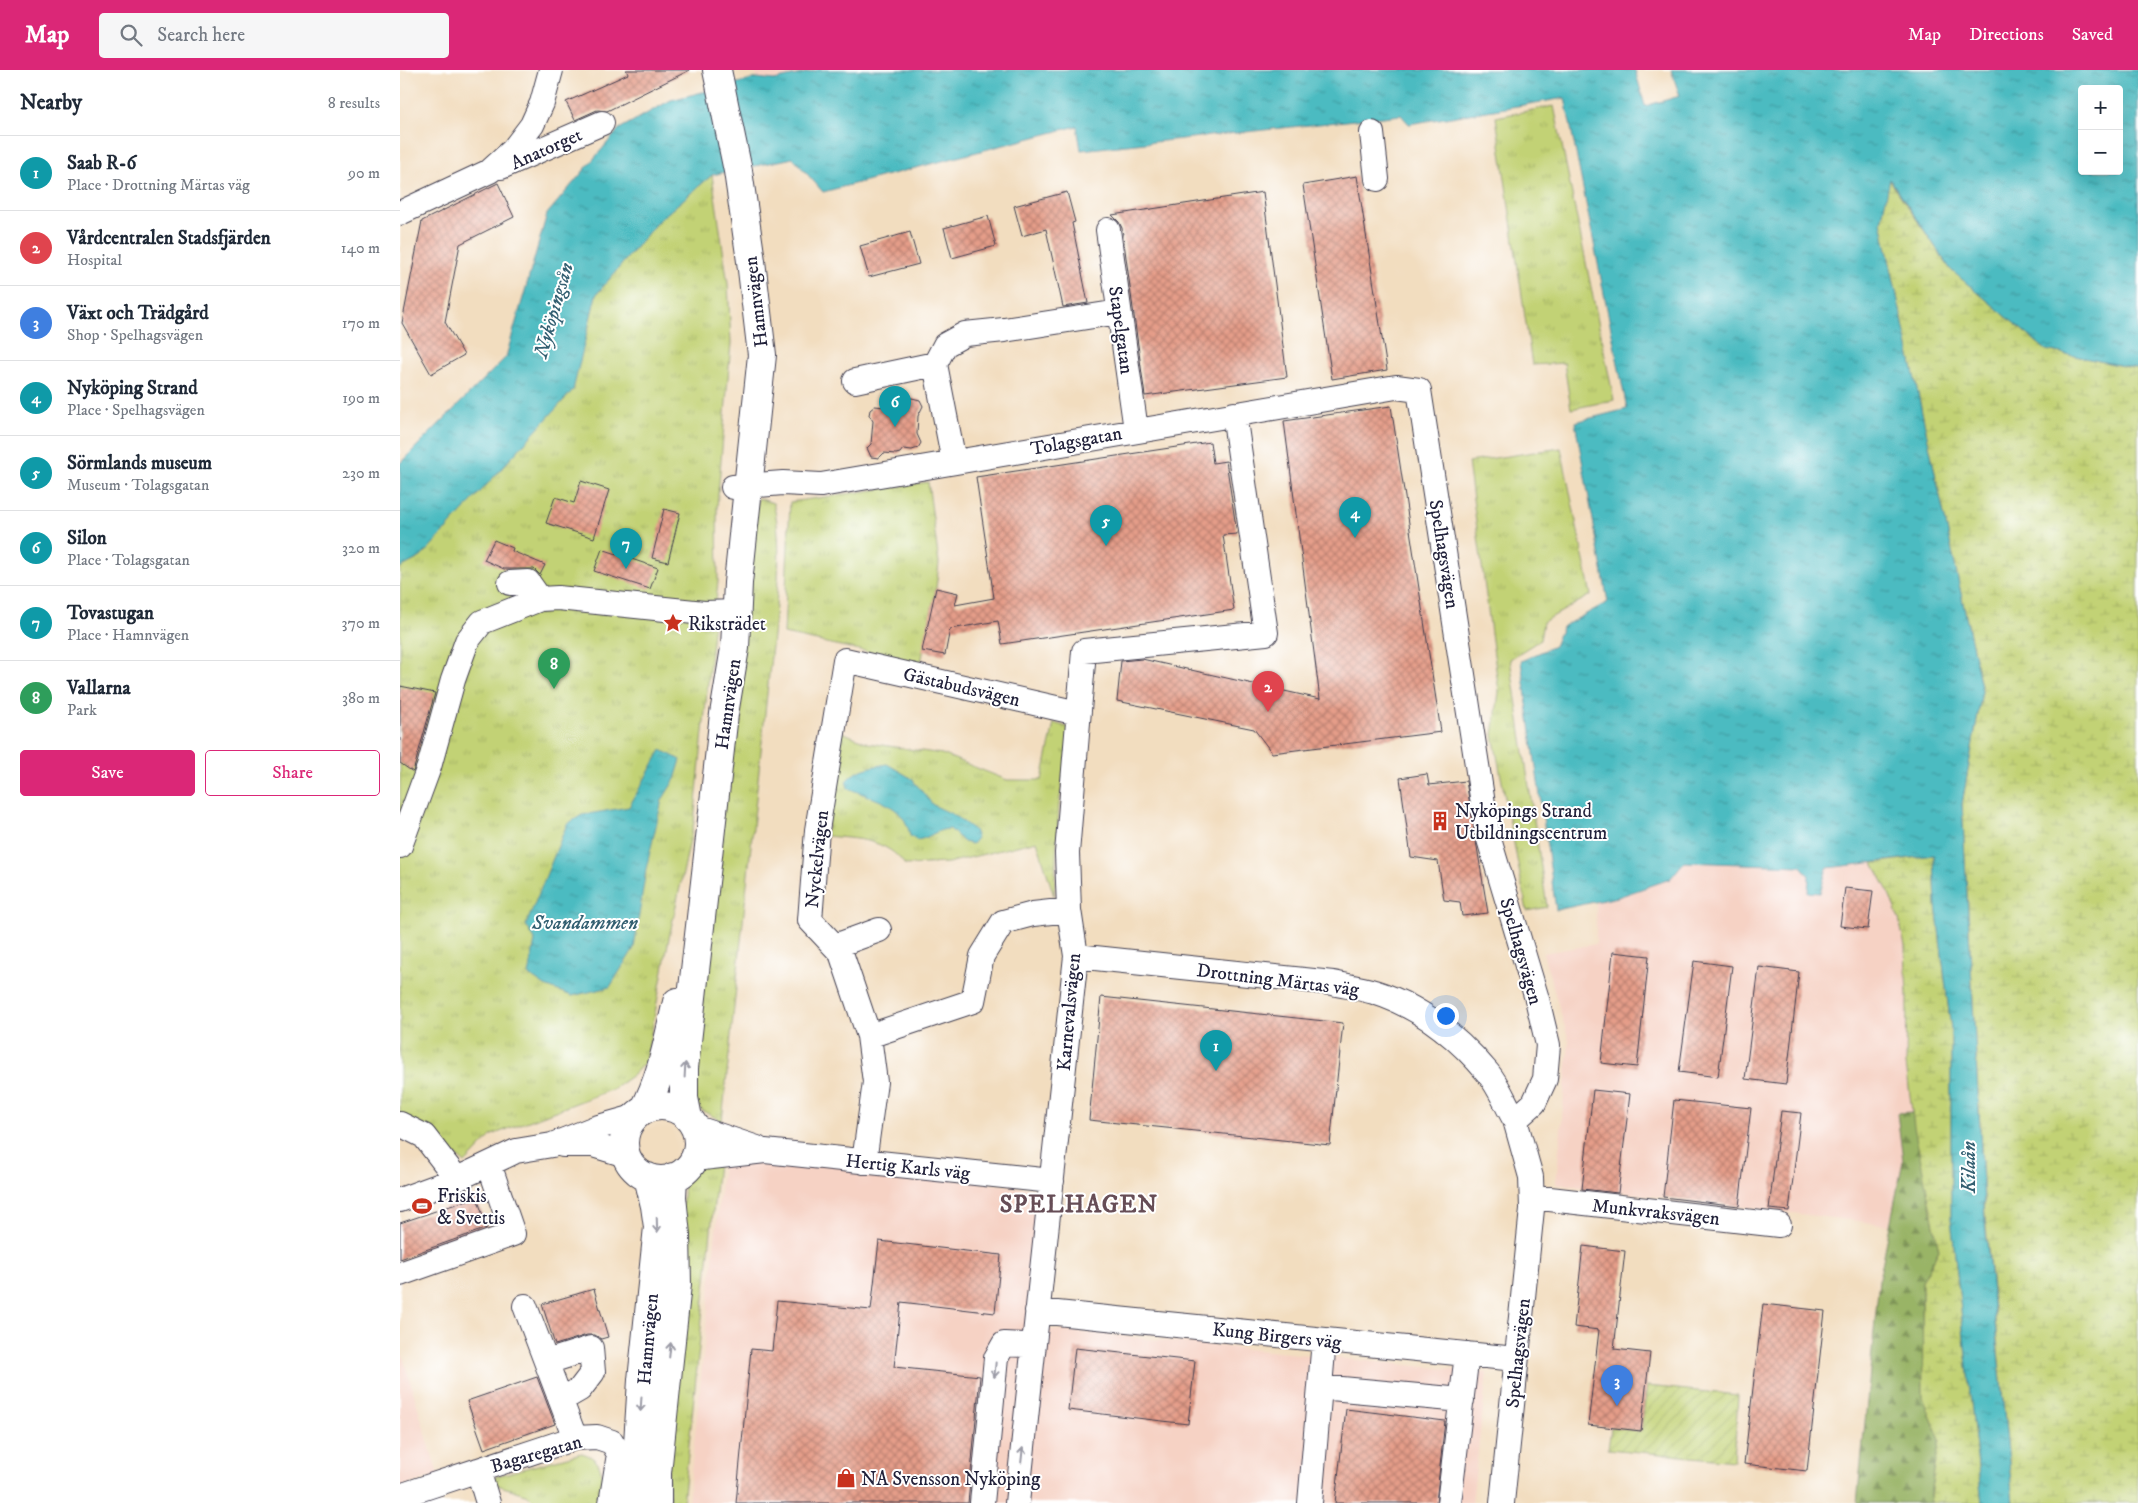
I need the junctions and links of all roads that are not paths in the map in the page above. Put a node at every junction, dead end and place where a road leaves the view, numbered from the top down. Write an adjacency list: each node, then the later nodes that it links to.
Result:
1 (551, 70): 5 (street)
2 (713, 79): 16 (main road, Hamnvägen)
3 (602, 123): 5 (street, Anatorget)
4 (1372, 133): 6 (street)
5 (490, 171): 7 (street)
6 (1377, 179)
7 (400, 213)
8 (1108, 230): 9 (street, Stapelgatan)
9 (1119, 312): 10 (street); 14 (street, Stapelgatan)
10 (935, 364): 11 (street); 15 (street)
11 (855, 381)
12 (1419, 390): 13 (street, Tolagsgatan); 29 (street, Spelhagsvägen)
13 (1234, 414): 14 (street, Tolagsgatan); 21 (street, Karnevalsvägen)
14 (1136, 430): 15 (street, Tolagsgatan)
15 (954, 462): 16 (street, Tolagsgatan)
16 (741, 486): 19 (main road, Hamnvägen)
17 (510, 583): 18 (street)
18 (540, 600): 19 (street); 22 (street)
19 (732, 612): 28 (main road, Hamnvägen); 30 (main road, Hamnvägen, one-way to 19)
20 (845, 660): 21 (street, Gästabudsvägen); 25 (street, Nyckelvägen)
21 (1078, 713): 23 (street, Karnevalsvägen)
22 (400, 845)
23 (1069, 910): 26 (street, Karnevalsvägen); 27 (street)
24 (880, 930): 25 (street)
25 (835, 946): 27 (street, Nyckelvägen)
26 (1076, 956): 29 (street, Drottning Märtas väg); 40 (street, Karnevalsvägen)
27 (869, 1036): 36 (street, Nyckelvägen)
28 (639, 1114): 30 (main road); 32 (street); 34 (main road)
29 (1514, 1120): 41 (street, Spelhagsvägen)
30 (691, 1123): 33 (street, Hertig Karls väg); 35 (main road)
31 (400, 1124): 39 (street)
32 (552, 1145): 34 (street); 37 (street)
33 (765, 1151): 35 (street, Hertig Karls väg); 36 (street, Hertig Karls väg)
34 (626, 1155): 38 (main road)
35 (694, 1159): 38 (main road)
36 (864, 1162): 40 (street, Hertig Karls väg)
37 (489, 1164): 39 (street); 44 (street)
38 (661, 1177): 60 (main road, Hamnvägen, one-way to 60); 61 (main road, Hamnvägen, one-way to 38)
39 (457, 1179): 42 (street)
40 (1052, 1181): 46 (street, Karnevalsvägen)
41 (1532, 1197): 43 (street, Munkvraksvägen); 50 (street, Spelhagsvägen)
42 (400, 1200)
43 (1779, 1225)
44 (400, 1274)
45 (525, 1306): 51 (street)
46 (1037, 1311): 47 (street, Kung Birgers väg); 48 (street, Karnevalsvägen)
47 (1324, 1340): 49 (street, Kung Birgers väg); 52 (street)
48 (1033, 1353): 62 (street, one-way to 62); 63 (street, Karnevalsvägen, one-way to 48)
49 (1467, 1354): 50 (street, Kung Birgers väg); 54 (street)
50 (1516, 1359): 66 (street, Spelhagsvägen)
51 (547, 1362): 53 (street); 53 (street)
52 (1320, 1387): 54 (street); 64 (street)
53 (561, 1400): 55 (street)
54 (1462, 1400): 65 (street)
55 (575, 1438): 56 (street, Bagaregatan); 59 (street, Bagaregatan)
56 (478, 1470): 57 (street, Bagaregatan); 58 (street)
57 (400, 1496)
58 (488, 1503)
59 (611, 1503)
60 (636, 1503)
61 (657, 1503)
62 (982, 1503)
63 (1017, 1503)
64 (1310, 1503)
65 (1449, 1503)
66 (1502, 1503)

